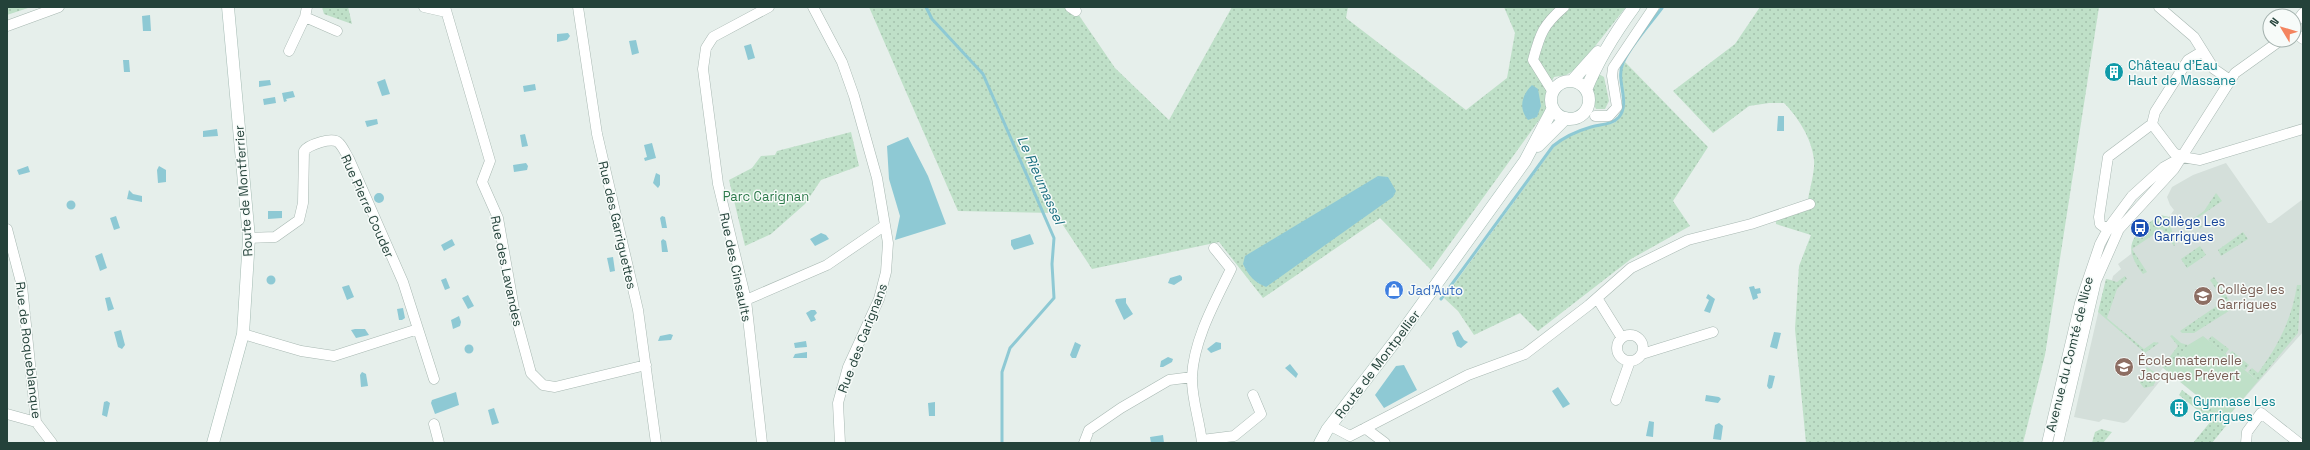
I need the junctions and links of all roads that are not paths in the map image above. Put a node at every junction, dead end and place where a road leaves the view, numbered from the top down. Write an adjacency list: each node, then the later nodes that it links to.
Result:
1 (59, 7): 14 (street)
2 (228, 7): 35 (street, Route de Montferrier)
3 (308, 7): 13 (street)
4 (424, 7): 12 (street)
5 (578, 7): 45 (street, Rue des Garriguettes)
6 (768, 7): 38 (street, Rue des Cinsaults)
7 (813, 7): 32 (street, Rue des Carignans)
8 (1564, 7): 22 (street)
9 (1634, 7): 16 (street, Route de Montpellier)
10 (1654, 7): 25 (street)
11 (2159, 7): 19 (street)
12 (446, 10): 45 (street, Rue des Lavandes)
13 (305, 17): 15 (street); 18 (street)
14 (7, 26)
15 (337, 31)
16 (1614, 35): 21 (street, Route de Montpellier); 23 (street, Route de Montpellier)
17 (2270, 48): 20 (street)
18 (288, 51)
19 (2203, 51): 20 (street); 27 (street)
20 (2230, 80): 29 (street)
21 (1572, 81): 22 (street); 23 (street)
22 (1555, 88): 24 (street, Route de Montpellier)
23 (1586, 90): 26 (street, Route de Montpellier)
24 (1553, 108): 26 (street); 30 (street, Route de Montpellier)
25 (1595, 116)
26 (1566, 118): 30 (street, Route de Montpellier)
27 (2152, 124): 29 (street); 34 (street)
28 (2303, 129): 29 (street)
29 (2182, 157): 34 (street, Avenue du Comté de Nice); 68 (street, Avenue du Comté de Nice)
30 (1524, 161): 53 (street, Route de Montpellier)
31 (1810, 204): 37 (street)
32 (884, 226): 38 (street); 62 (street, Rue des Carignans)
33 (7, 229): 51 (street, Rue de Roqueblanque)
34 (2108, 230): 67 (street, Avenue du Comté de Nice)
35 (249, 238): 39 (street, Rue Pierre Couder); 41 (street, Route de Montferrier)
36 (1214, 248): 46 (street)
37 (1598, 298): 42 (street); 54 (street)
38 (746, 300): 61 (street, Rue des Cinsaults)
39 (418, 329): 41 (street); 47 (street, Rue Pierre Couder)
40 (1713, 332): 43 (street)
41 (243, 334): 58 (street, Route de Montferrier)
42 (1622, 338): 43 (street); 44 (street)
43 (1642, 354): 44 (street)
44 (1630, 361): 49 (street)
45 (646, 366): 60 (street, Rue des Garriguettes)
46 (1192, 377): 56 (street); 63 (street)
47 (434, 379)
48 (1253, 395): 56 (street)
49 (1616, 400)
50 (7, 414): 51 (street)
51 (36, 422): 57 (street, Rue de Roqueblanque)
52 (434, 424): 59 (street)
53 (1329, 428): 55 (street); 64 (street, Route de Montpellier); 65 (street, Route de Montpellier)
54 (1365, 428): 55 (street); 66 (street)
55 (1351, 439)
56 (1202, 441)
57 (52, 443)
58 (213, 443)
59 (439, 443)
60 (656, 443)
61 (762, 443)
62 (840, 443)
63 (1084, 443)
64 (1313, 443)
65 (1320, 443)
66 (1386, 443)
67 (2047, 443)
68 (2058, 443)
69 (2246, 443): 70 (street)
70 (2299, 443)

